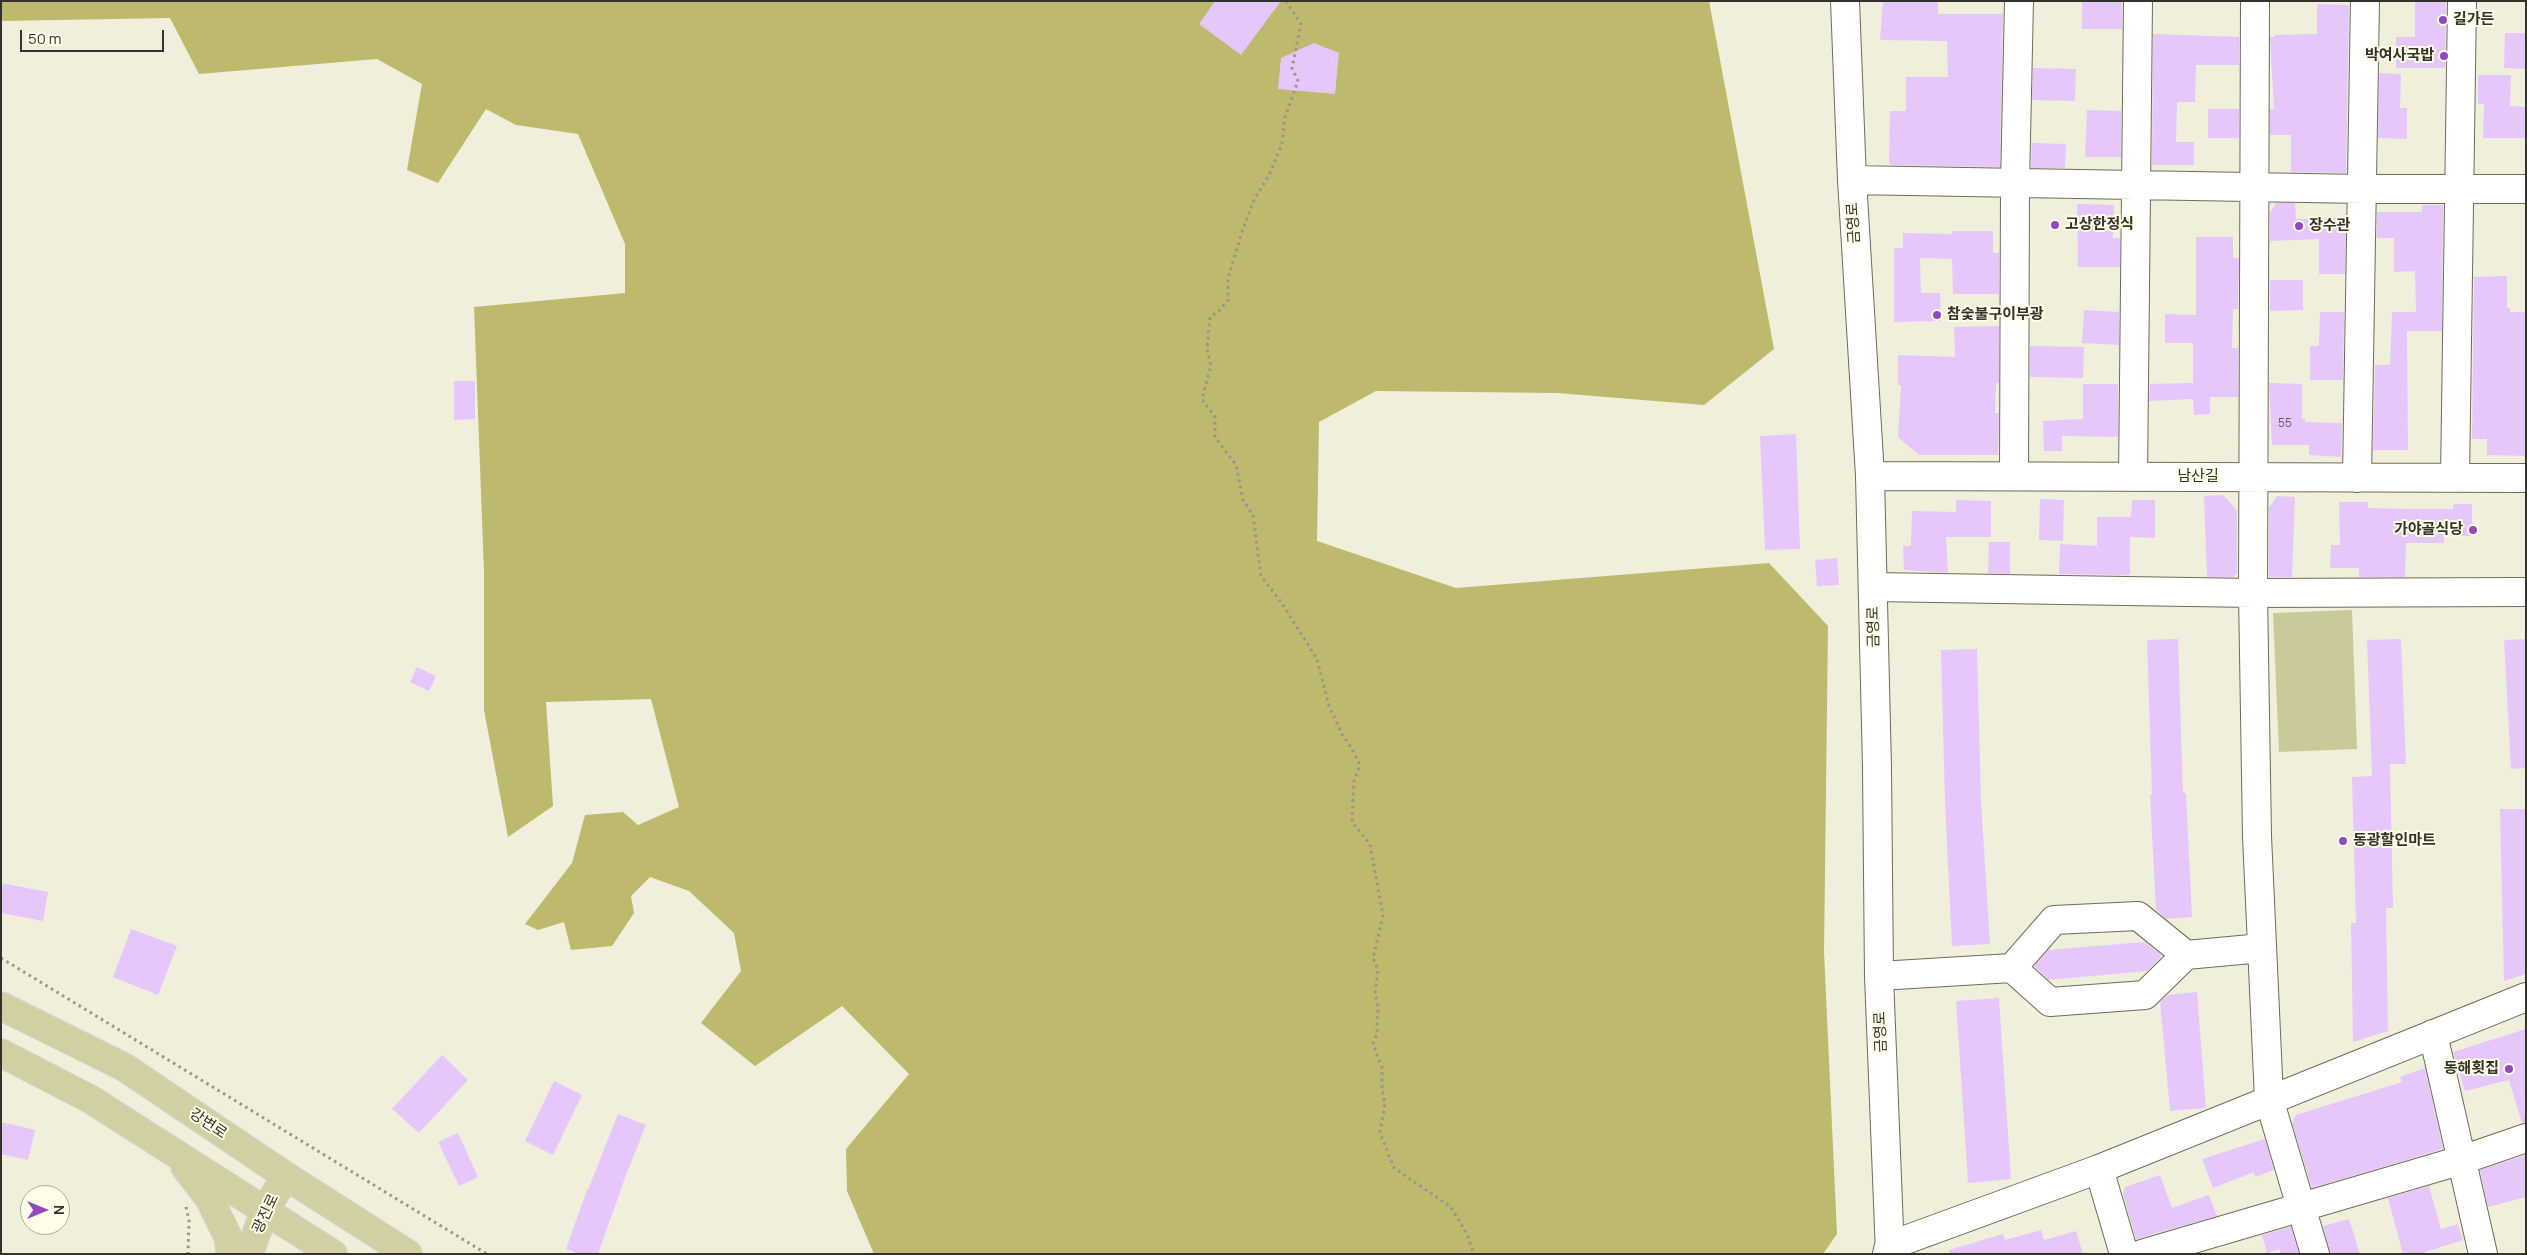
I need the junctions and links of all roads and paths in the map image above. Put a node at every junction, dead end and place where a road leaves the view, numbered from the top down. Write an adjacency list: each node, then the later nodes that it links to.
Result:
1 (1286, 1): 48 (path)
2 (1845, 1): 8 (street, 금영로)
3 (2019, 1): 9 (street)
4 (2138, 1): 10 (street)
5 (2255, 1): 11 (street)
6 (2365, 1): 12 (street)
7 (2462, 1): 13 (street)
8 (1852, 180): 9 (street); 15 (street, 금영로)
9 (2015, 184): 10 (street); 16 (street)
10 (2135, 185): 11 (street); 17 (street)
11 (2256, 187): 12 (street); 18 (street)
12 (2362, 188): 13 (street); 19 (street)
13 (2460, 188): 14 (street); 20 (street)
14 (2526, 189)
15 (1870, 476): 16 (street, 남산길); 22 (street, 금영로)
16 (2014, 476): 17 (street, 남산길)
17 (2133, 477): 18 (street, 남산길)
18 (2253, 477): 19 (street, 남산길); 24 (street)
19 (2357, 478): 20 (street, 남산길)
20 (2455, 478): 21 (street, 남산길)
21 (2526, 478)
22 (1873, 587): 24 (street); 29 (street, 금영로)
23 (2526, 592): 24 (street)
24 (2253, 593): 25 (street)
25 (2262, 948): 26 (street); 34 (street)
26 (2186, 955): 28 (street); 28 (street)
27 (1, 958): 47 (path)
28 (2012, 968): 29 (street)
29 (1879, 976): 42 (street, 금영로)
30 (2526, 998): 32 (street)
31 (1, 1006): 39 (main road, 강변로)
32 (2433, 1034): 34 (street); 37 (street)
33 (1, 1053): 36 (main road)
34 (2268, 1099): 38 (street); 40 (street)
35 (2526, 1138): 37 (street)
36 (174, 1152): 41 (main road); 43 (main road)
37 (2462, 1160): 40 (street); 52 (street)
38 (2099, 1169): 42 (street); 49 (street)
39 (286, 1176): 41 (main road, 광진로); 46 (main road, 강변로)
40 (2301, 1207): 50 (street); 51 (street)
41 (265, 1210): 44 (main road, 광진로); 45 (main road)
42 (1888, 1251)
43 (230, 1254)
44 (249, 1254)
45 (333, 1254)
46 (408, 1254)
47 (487, 1254)
48 (1474, 1254)
49 (2124, 1254)
50 (2142, 1254)
51 (2314, 1254)
52 (2482, 1254)

